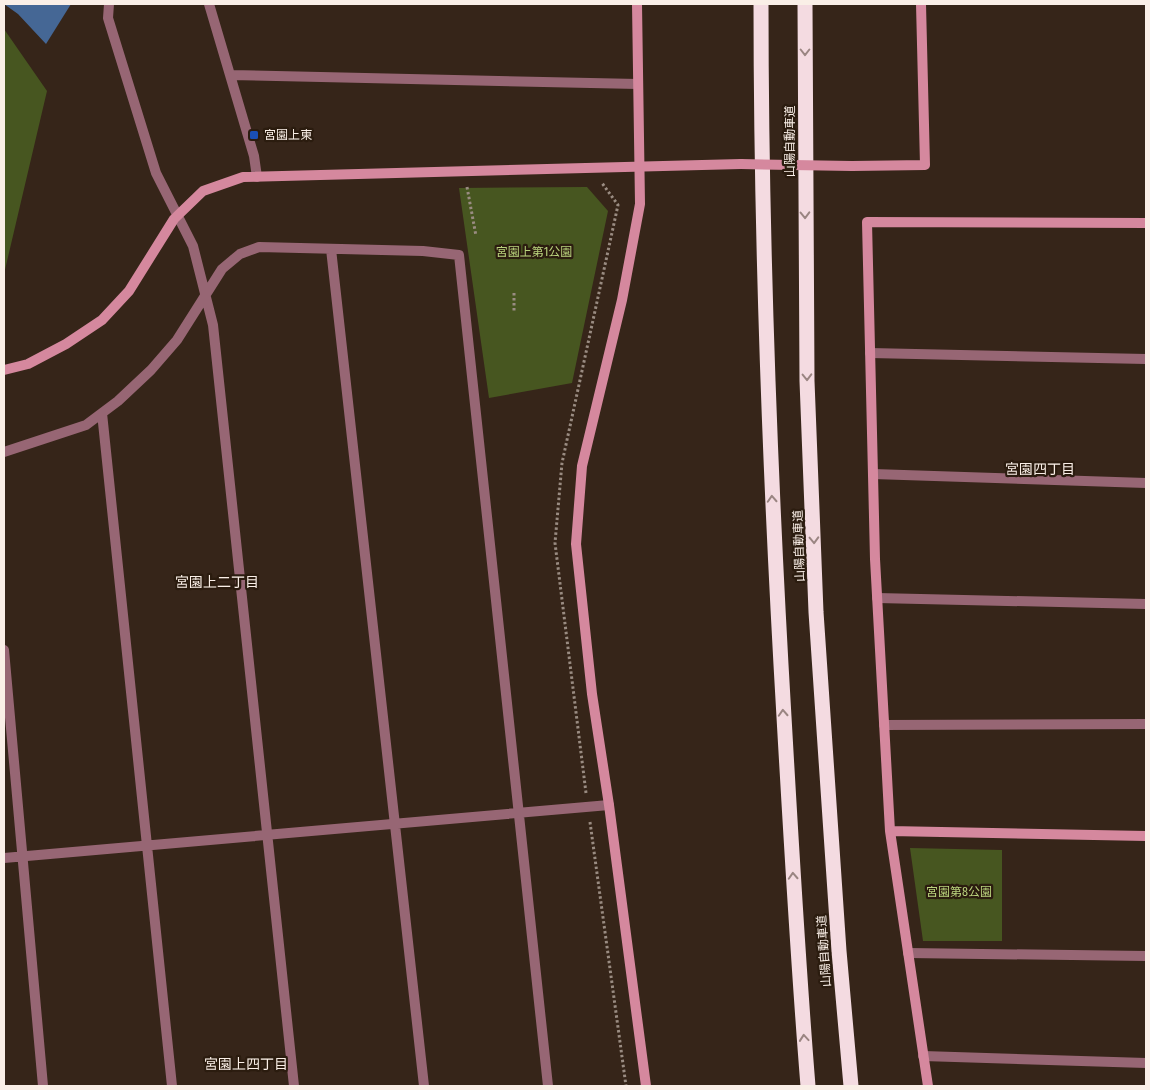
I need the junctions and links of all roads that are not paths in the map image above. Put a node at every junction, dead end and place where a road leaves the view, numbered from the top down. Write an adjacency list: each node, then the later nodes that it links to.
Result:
1 (109, 4): 11 (street)
2 (209, 4): 7 (street)
3 (637, 4): 8 (street)
4 (761, 4): 46 (highway, 山陽自動車道, one-way to 4)
5 (805, 4): 47 (highway, 山陽自動車道, one-way to 47)
6 (921, 4): 9 (street, bridge)
7 (230, 75): 8 (street); 10 (street)
8 (638, 84): 9 (street)
9 (639, 166): 10 (street); 27 (street)
10 (257, 177): 11 (street)
11 (177, 215): 14 (street); 17 (street)
12 (1146, 223): 15 (street)
13 (331, 249): 14 (street); 28 (street); 29 (street)
14 (205, 295): 18 (street); 31 (street)
15 (870, 353): 16 (street); 20 (street)
16 (1146, 359)
17 (4, 370)
18 (102, 413): 19 (street); 33 (street)
19 (4, 452)
20 (873, 474): 21 (street); 22 (street)
21 (1146, 483)
22 (877, 598): 23 (street); 26 (street)
23 (1146, 604)
24 (4, 650): 34 (street)
25 (1146, 724): 26 (street)
26 (884, 725): 30 (street)
27 (609, 805): 28 (street); 45 (street)
28 (519, 814): 29 (street); 44 (street)
29 (395, 824): 31 (street); 43 (street)
30 (890, 831): 32 (street); 36 (street)
31 (267, 835): 33 (street); 42 (street)
32 (1146, 836)
33 (147, 846): 34 (street); 41 (street)
34 (22, 856): 35 (street); 40 (street)
35 (4, 858)
36 (908, 953): 37 (street); 38 (street)
37 (1146, 956)
38 (923, 1056): 39 (street); 48 (street)
39 (1146, 1063)
40 (43, 1086)
41 (172, 1086)
42 (294, 1086)
43 (424, 1086)
44 (548, 1086)
45 (646, 1086)
46 (808, 1086)
47 (851, 1086)
48 (928, 1086)

